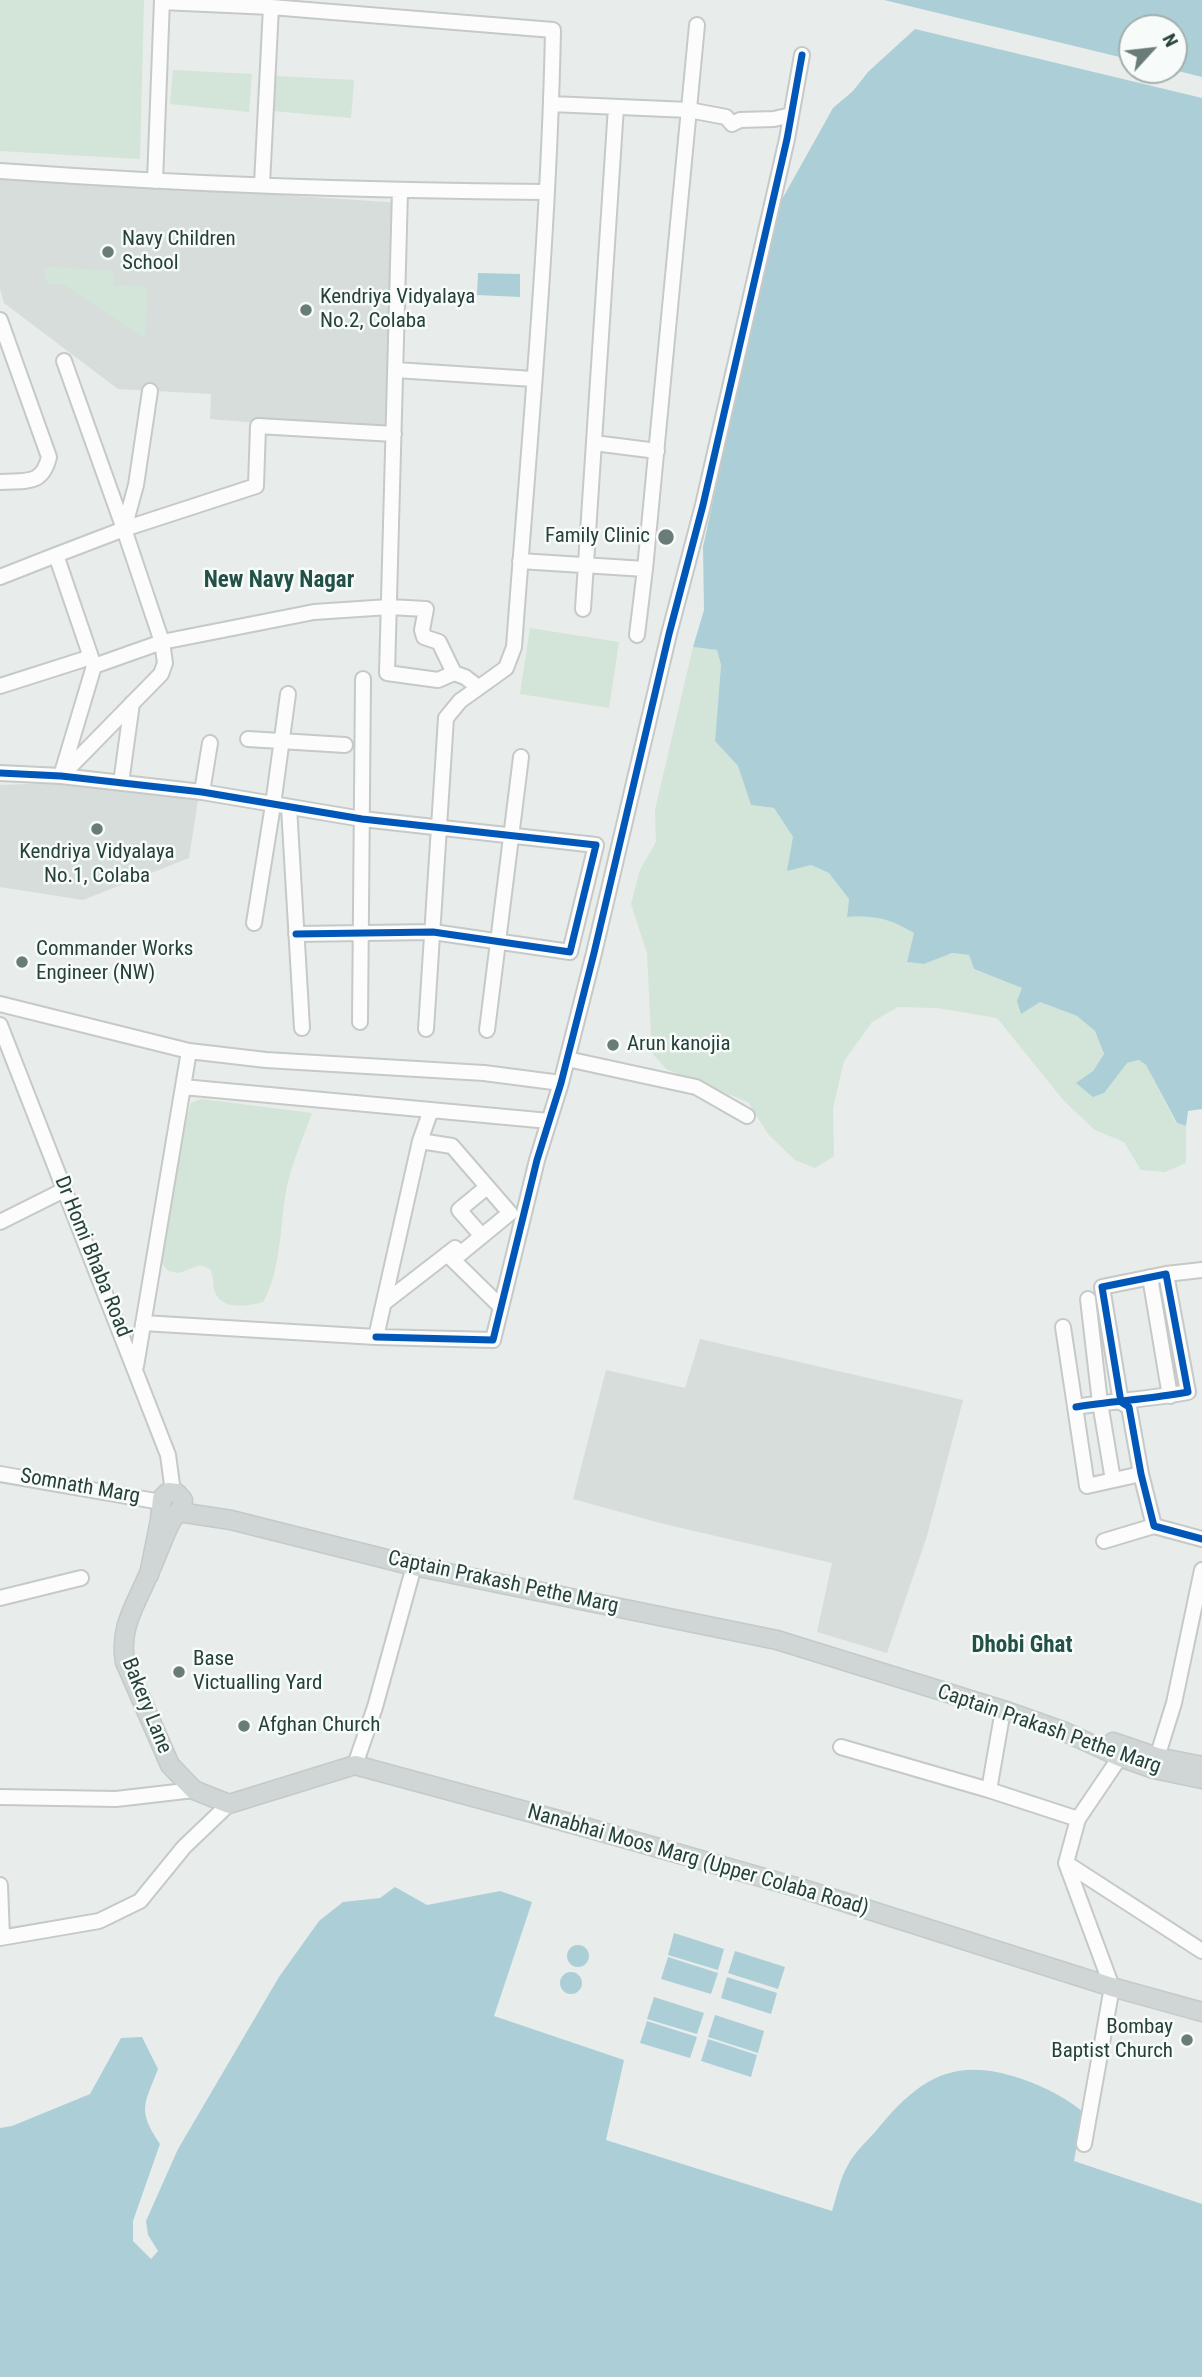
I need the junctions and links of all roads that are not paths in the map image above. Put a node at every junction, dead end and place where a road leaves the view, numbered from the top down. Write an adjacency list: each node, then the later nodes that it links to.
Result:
1 (162, 1): 2 (street); 10 (street)
2 (271, 7): 5 (street); 11 (street)
3 (698, 25): 7 (street)
4 (802, 55): 8 (street)
5 (551, 104): 6 (street); 13 (street)
6 (616, 107): 7 (street); 20 (street)
7 (689, 110): 8 (street); 21 (street)
8 (791, 115): 67 (street)
9 (0, 171): 10 (street)
10 (155, 181): 11 (street)
11 (262, 184): 12 (street)
12 (400, 191): 13 (street); 16 (street)
13 (546, 192): 17 (street)
14 (0, 320): 22 (street)
15 (64, 361): 23 (street)
16 (396, 370): 17 (street); 19 (street)
17 (533, 379): 25 (street)
18 (150, 391): 23 (street)
19 (394, 433): 23 (street); 29 (street)
20 (594, 443): 21 (street); 26 (street)
21 (657, 451): 27 (street)
22 (0, 482)
23 (124, 529): 24 (street); 32 (street)
24 (56, 555): 28 (street); 33 (street)
25 (520, 561): 26 (street); 37 (street)
26 (586, 565): 27 (street); 30 (street)
27 (645, 569): 31 (street)
28 (0, 577)
29 (389, 607): 32 (street); 34 (street); 34 (street)
30 (583, 609)
31 (637, 635)
32 (162, 642): 33 (street); 39 (street)
33 (92, 662): 36 (street); 46 (street)
34 (454, 673): 37 (street)
35 (363, 679): 51 (street)
36 (0, 686)
37 (478, 687): 52 (street)
38 (288, 694): 41 (street)
39 (132, 703): 46 (street); 47 (street)
40 (248, 739): 41 (street)
41 (283, 741): 43 (street); 49 (street)
42 (210, 743): 48 (street)
43 (345, 745)
44 (521, 757): 53 (street)
45 (0, 773): 46 (street)
46 (61, 776): 47 (street)
47 (121, 783): 48 (street)
48 (202, 792): 49 (street)
49 (274, 805): 50 (street); 54 (street)
50 (289, 807): 51 (street); 57 (street)
51 (362, 819): 52 (street); 55 (street)
52 (438, 827): 53 (street); 56 (street)
53 (512, 834): 58 (street); 58 (street)
54 (254, 923)
55 (361, 932): 56 (street); 57 (street); 60 (street)
56 (433, 932): 58 (street); 63 (street)
57 (296, 934): 62 (street)
58 (499, 943): 64 (street)
59 (0, 1004): 66 (street)
60 (360, 1022)
61 (0, 1025): 65 (street, Dr Homi Bhaba Road)
62 (302, 1028)
63 (426, 1029)
64 (487, 1030)
65 (4, 1050): 75 (street, Dr Homi Bhaba Road)
66 (188, 1051): 68 (street); 69 (street)
67 (566, 1059): 68 (street); 71 (street)
68 (561, 1083): 72 (street)
69 (183, 1087): 70 (street); 85 (street)
70 (431, 1110): 72 (street); 73 (street)
71 (747, 1116)
72 (549, 1122): 84 (street)
73 (420, 1141): 74 (street); 83 (street)
74 (487, 1187): 77 (street); 77 (street)
75 (64, 1189): 76 (street); 88 (street, Dr Homi Bhaba Road)
76 (0, 1222)
77 (482, 1236): 78 (street)
78 (447, 1254): 83 (street); 84 (street)
79 (1202, 1270): 80 (street)
80 (1166, 1274): 81 (street); 89 (street)
81 (1150, 1277): 89 (street); 90 (street)
82 (1088, 1299): 91 (street)
83 (384, 1303): 87 (street)
84 (500, 1307): 87 (street)
85 (143, 1323): 87 (street); 88 (street)
86 (1063, 1327): 92 (street)
87 (376, 1337)
88 (136, 1367): 96 (street, Dr Homi Bhaba Road)
89 (1170, 1396): 90 (street)
90 (1121, 1402): 91 (street); 94 (street)
91 (1100, 1403): 92 (street); 95 (street)
92 (1076, 1407): 95 (street)
93 (0, 1474): 96 (street, Somnath Marg)
94 (1141, 1474): 95 (street); 97 (street)
95 (1113, 1480)
96 (172, 1504): 100 (main road, Captain Prakash Pethe Marg); 112 (main road, Bakery Lane)
97 (1154, 1526): 98 (street); 99 (street)
98 (1202, 1539)
99 (1104, 1541)
100 (414, 1566): 104 (main road, Captain Prakash Pethe Marg); 109 (street)
101 (1202, 1570): 108 (street)
102 (81, 1578): 103 (street)
103 (0, 1598)
104 (777, 1640): 105 (main road, Captain Prakash Pethe Marg); 108 (main road, Captain Prakash Pethe Marg)
105 (1003, 1710): 107 (main road, Captain Prakash Pethe Marg); 113 (street)
106 (841, 1747): 113 (street)
107 (1119, 1757): 108 (main road, Captain Prakash Pethe Marg); 116 (street)
108 (1156, 1763): 110 (main road, Captain Prakash Pethe Marg); 111 (main road, Captain Prakash Pethe Marg)
109 (355, 1765): 115 (main road); 121 (main road, Nanabhai Moos Marg (Upper Colaba Road))
110 (1202, 1766)
111 (1202, 1779)
112 (194, 1790): 114 (street); 115 (main road)
113 (989, 1790): 116 (street)
114 (0, 1797)
115 (229, 1804): 119 (street)
116 (1078, 1819): 117 (street)
117 (1066, 1863): 120 (street); 121 (street)
118 (0, 1885): 119 (street)
119 (1, 1938)
120 (1202, 1951)
121 (1112, 1987): 122 (main road, Nanabhai Moos Marg (Upper Colaba Road)); 123 (street)
122 (1202, 2012)
123 (1084, 2144)

